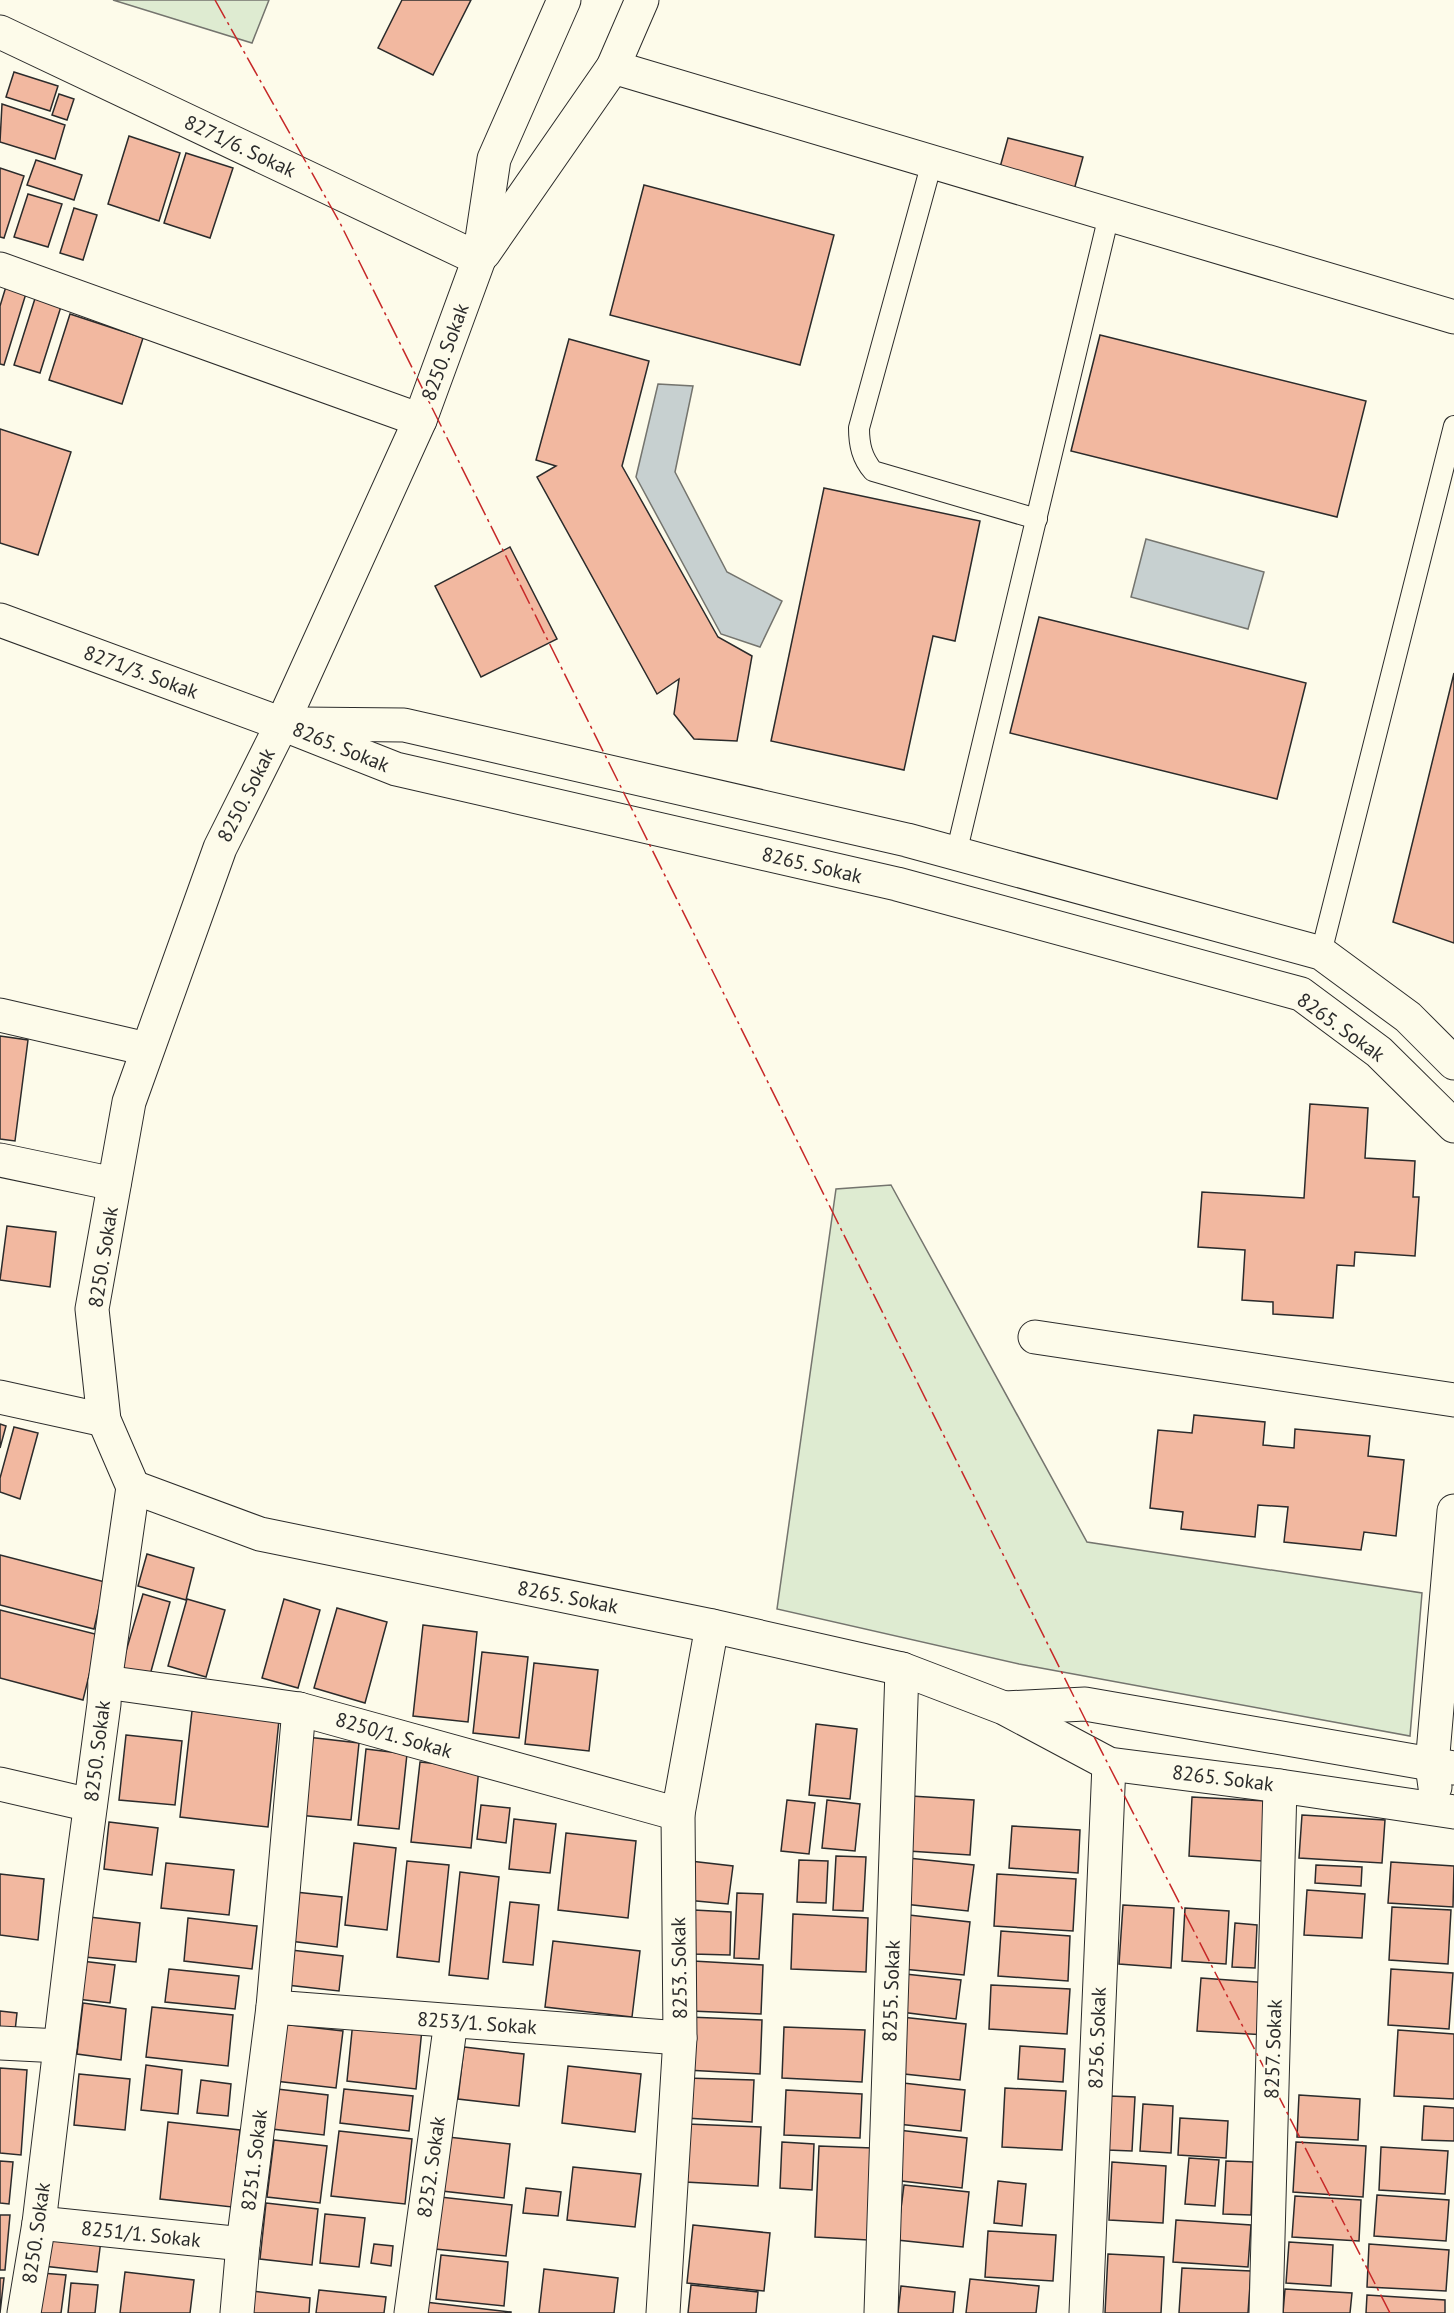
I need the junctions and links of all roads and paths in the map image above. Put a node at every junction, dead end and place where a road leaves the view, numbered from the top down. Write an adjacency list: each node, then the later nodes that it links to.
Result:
1 (564, 0): 7 (street, 8250. Sokak)
2 (642, 0): 4 (street, 8250. Sokak)
3 (0, 33): 7 (street, 8271/6. Sokak)
4 (613, 67): 5 (street); 7 (street, 8250. Sokak)
5 (932, 162): 6 (street); 12 (lane)
6 (1109, 215): 9 (street); 12 (lane)
7 (479, 259): 10 (street, 8250. Sokak)
8 (0, 269): 10 (street)
9 (1454, 317)
10 (420, 420): 14 (street, 8250. Sokak)
11 (1454, 426): 16 (lane)
12 (1037, 519): 15 (lane)
13 (0, 620): 14 (street, 8271/3. Sokak)
14 (282, 724): 15 (street, 8265. Sokak); 18 (street, 8250. Sokak); 20 (street, 8265. Sokak)
15 (956, 854): 16 (street, 8265. Sokak)
16 (1321, 953): 19 (street, 8265. Sokak)
17 (0, 1015): 18 (street)
18 (147, 1049): 22 (street, 8250. Sokak)
19 (1454, 1063)
20 (1454, 1126)
21 (0, 1160): 22 (street)
22 (114, 1184): 26 (street, 8250. Sokak)
23 (1035, 1337): 25 (street)
24 (0, 1397): 26 (street)
25 (1454, 1400)
26 (104, 1420): 27 (street, 8250. Sokak)
27 (133, 1486): 29 (street, 8265. Sokak); 31 (street, 8250. Sokak)
28 (1454, 1511): 35 (street)
29 (712, 1626): 30 (street, 8265. Sokak); 40 (street, 8253. Sokak)
30 (902, 1669): 32 (street, 8265. Sokak); 52 (street, 8255. Sokak)
31 (105, 1682): 33 (street, 8250/1. Sokak); 38 (street, 8250. Sokak)
32 (1004, 1708): 34 (street, 8265. Sokak); 35 (street, 8265. Sokak)
33 (299, 1709): 40 (street, 8250/1. Sokak); 41 (street, 8251. Sokak)
34 (1109, 1764): 37 (street, 8265. Sokak); 53 (street, 8256. Sokak)
35 (1443, 1767): 39 (street)
36 (0, 1784): 38 (street)
37 (1280, 1786): 39 (street, 8265. Sokak); 54 (street, 8257. Sokak)
38 (90, 1805): 45 (street, 8250. Sokak)
39 (1446, 1811)
40 (678, 1814): 43 (street, 8253. Sokak)
41 (273, 2007): 42 (street, 8253/1. Sokak); 47 (street, 8251. Sokak)
42 (451, 2021): 43 (street, 8253/1. Sokak); 50 (street, 8252. Sokak)
43 (680, 2038): 51 (street, 8253. Sokak)
44 (0, 2043): 45 (street)
45 (60, 2046): 46 (street, 8250. Sokak)
46 (39, 2223): 47 (street, 8251/1. Sokak); 48 (street, 8250. Sokak)
47 (243, 2244): 49 (street, 8251. Sokak)
48 (24, 2313)
49 (237, 2313)
50 (411, 2313)
51 (663, 2313)
52 (881, 2313)
53 (1086, 2313)
54 (1266, 2313)

